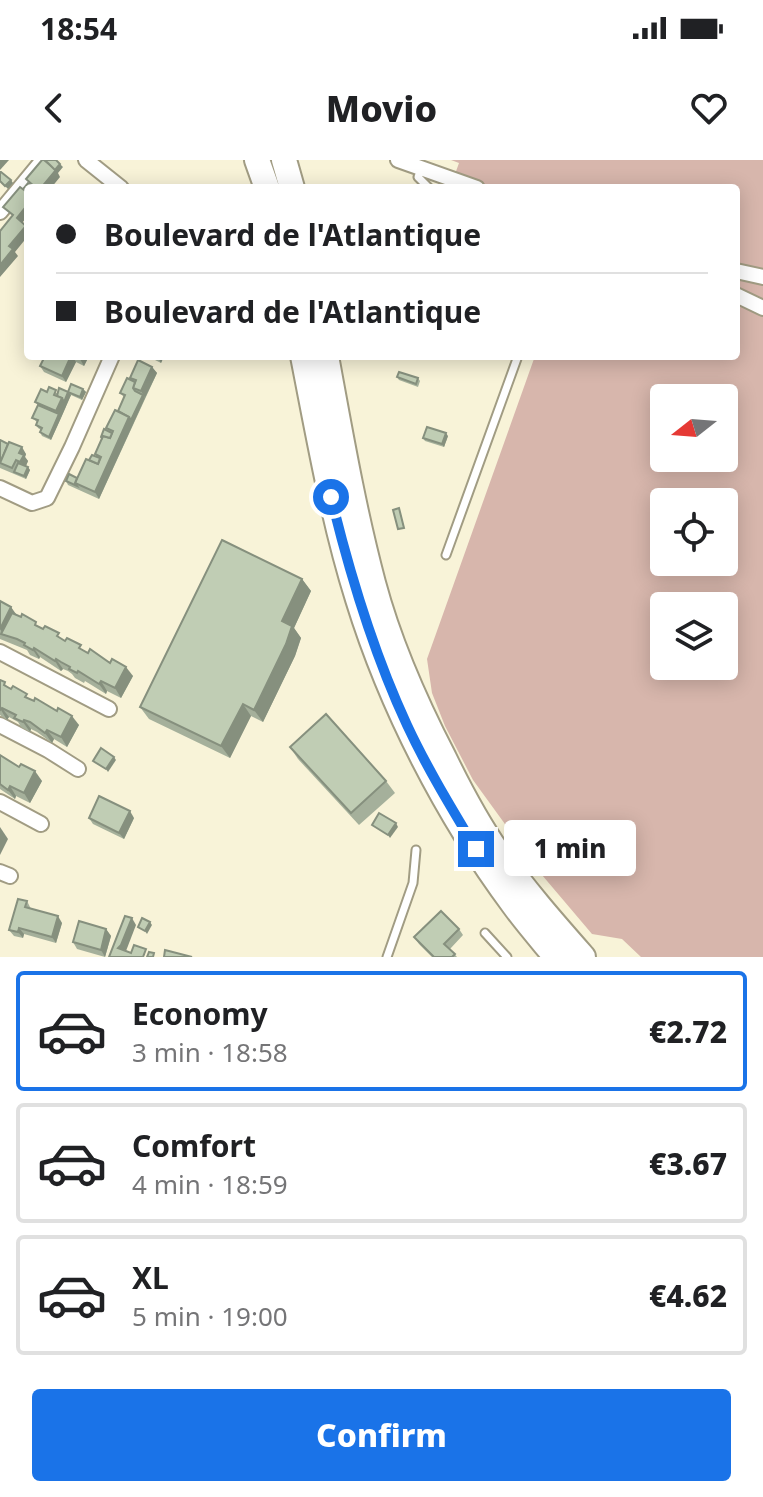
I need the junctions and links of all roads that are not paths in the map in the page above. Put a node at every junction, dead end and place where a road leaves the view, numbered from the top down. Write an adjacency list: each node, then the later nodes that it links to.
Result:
1 (43, 160): 12 (street)
2 (86, 160): 7 (street)
3 (257, 160): 8 (main road)
4 (284, 160): 9 (main road)
5 (398, 160): 6 (street)
6 (421, 169): 10 (lane); 11 (street)
7 (116, 184)
8 (266, 184)
9 (291, 184)
10 (425, 184)
11 (465, 184)
12 (0, 212)
13 (740, 272): 14 (street)
14 (763, 277)
15 (740, 297): 16 (street)
16 (763, 308)
17 (110, 360): 21 (street)
18 (304, 360): 33 (main road)
19 (327, 360): 34 (main road)
20 (517, 360): 22 (lane)
21 (0, 488)
22 (446, 555)
23 (0, 652): 24 (street)
24 (109, 709)
25 (0, 725): 26 (street)
26 (78, 769)
27 (0, 802): 28 (street)
28 (41, 824)
29 (416, 850): 31 (lane)
30 (485, 933): 32 (lane)
31 (387, 957)
32 (507, 957)
33 (556, 957)
34 (583, 957)

